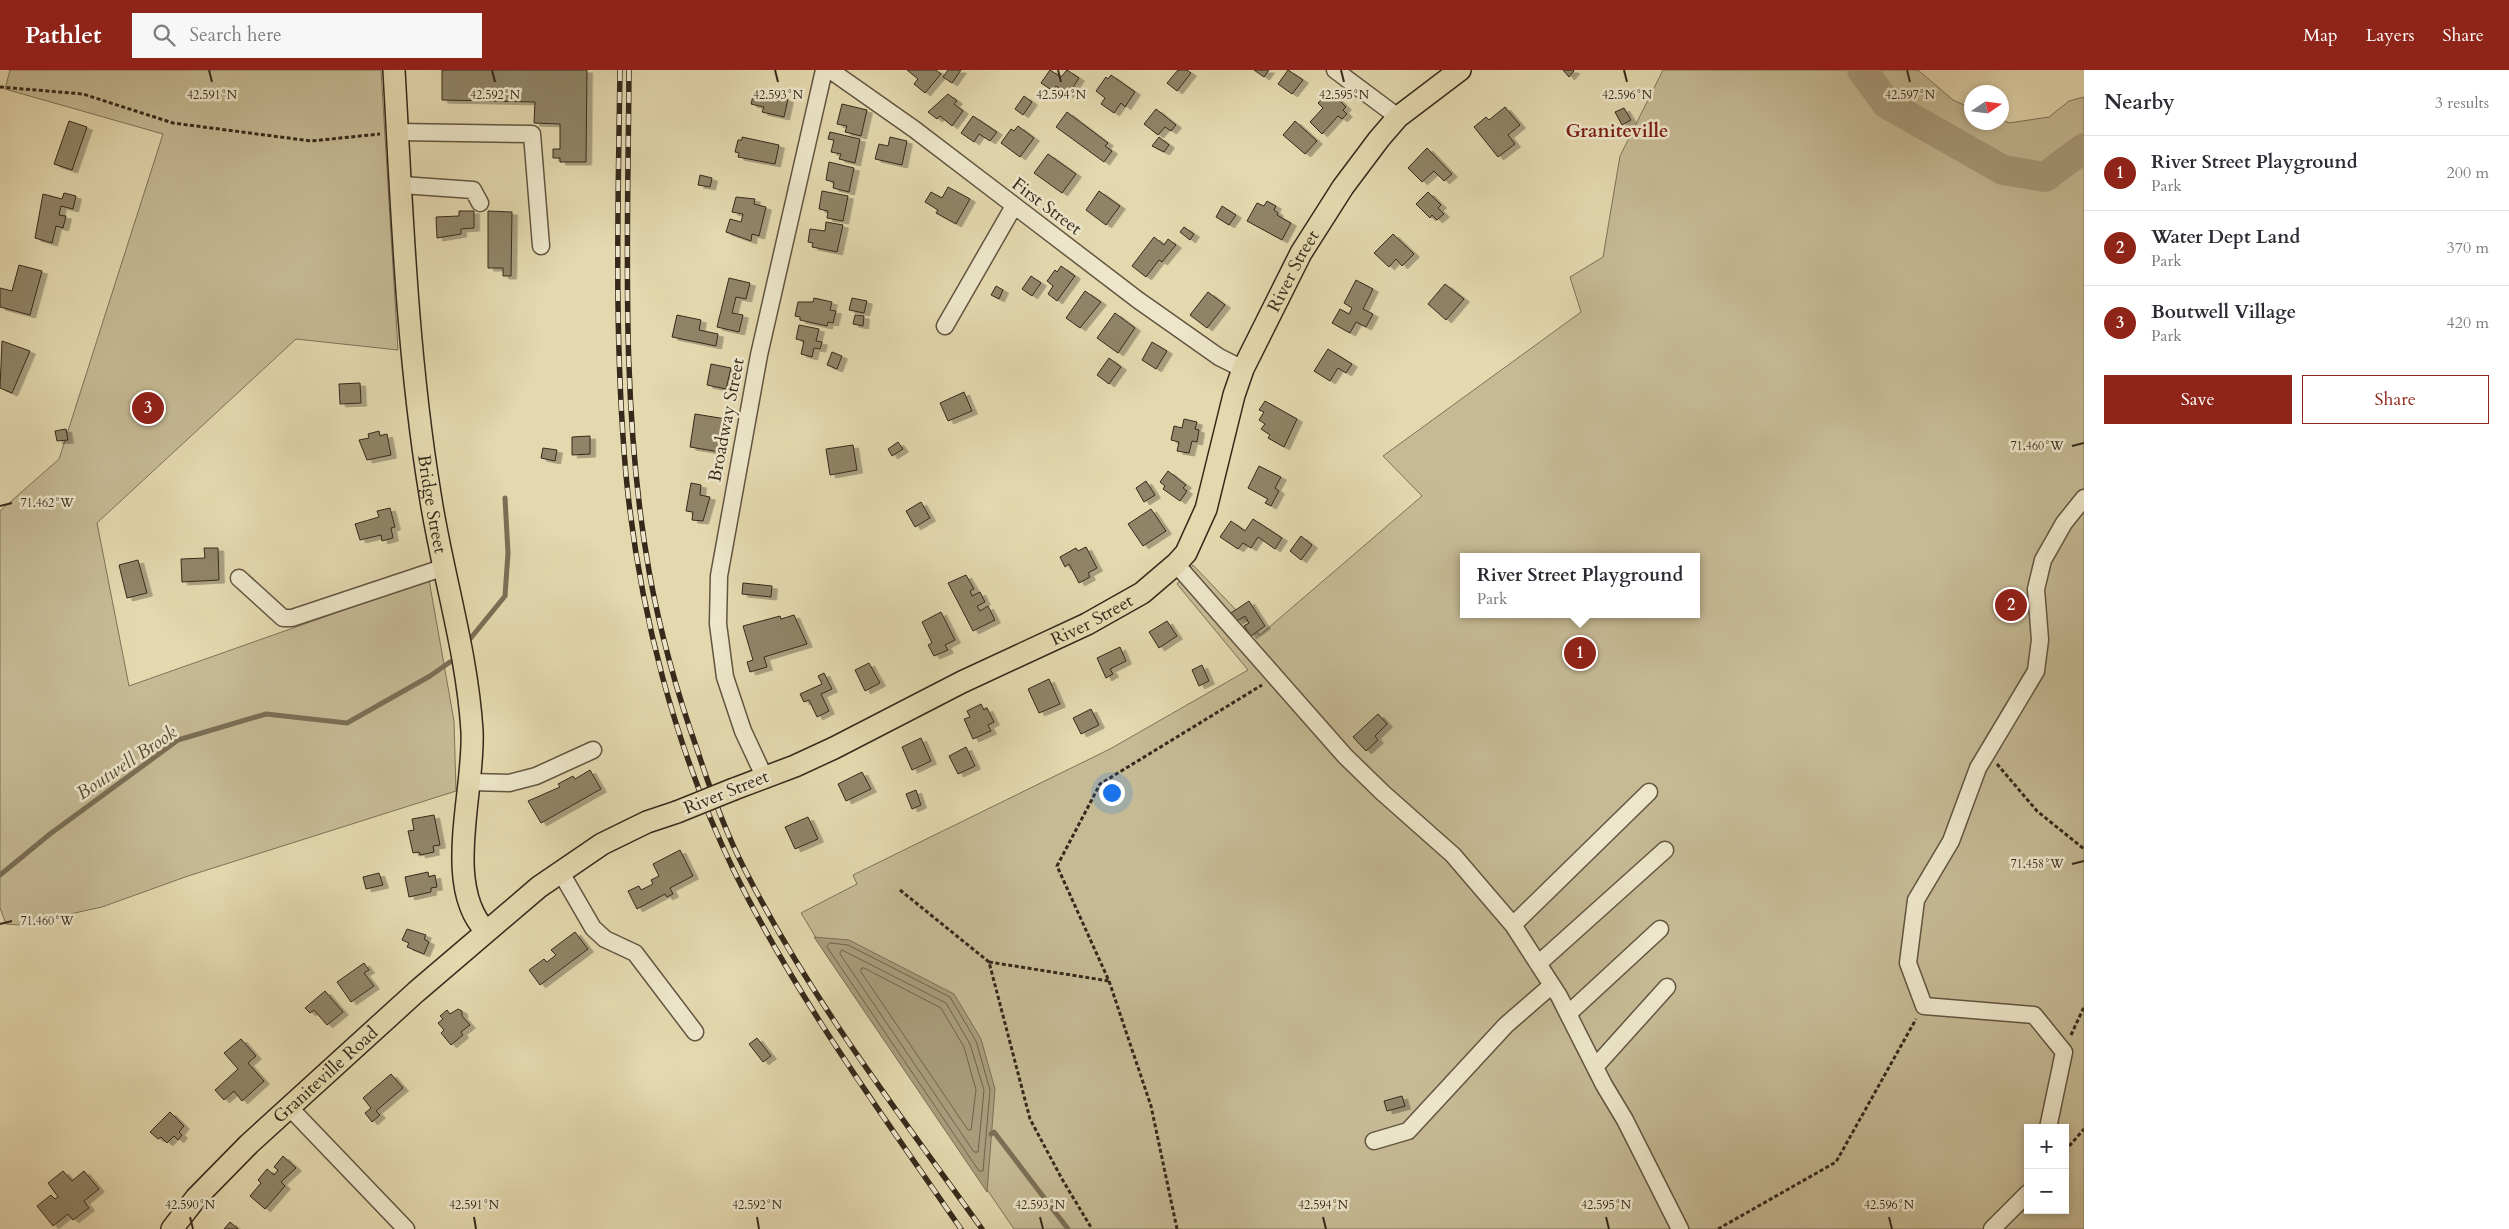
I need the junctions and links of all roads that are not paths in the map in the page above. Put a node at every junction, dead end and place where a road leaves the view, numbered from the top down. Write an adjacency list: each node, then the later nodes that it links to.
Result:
1 (394, 70): 7 (main road, Bridge Street)
2 (824, 70): 19 (street, Broadway Street)
3 (830, 70): 10 (street, First Street)
4 (1334, 70): 6 (street)
5 (1460, 70): 6 (main road, River Street)
6 (1398, 117): 13 (main road, River Street)
7 (398, 132): 8 (main road, Bridge Street); 11 (street)
8 (402, 185): 9 (street); 16 (main road, Bridge Street)
9 (480, 203)
10 (1014, 206): 12 (street); 13 (street, First Street)
11 (541, 246)
12 (945, 326)
13 (1243, 369): 15 (main road, River Street)
14 (2084, 498): 34 (street)
15 (1176, 564): 19 (main road, River Street); 24 (street)
16 (444, 566): 17 (street); 20 (main road, Bridge Street)
17 (239, 578)
18 (593, 750): 20 (street)
19 (764, 776): 23 (main road, River Street, bridge)
20 (471, 782): 26 (main road, Bridge Street)
21 (1649, 792): 24 (street)
22 (1665, 850): 27 (street)
23 (560, 871): 26 (main road, River Street); 31 (street)
24 (1513, 926): 27 (street)
25 (1660, 929): 30 (street)
26 (486, 931): 33 (main road, Graniteville Road)
27 (1538, 964): 28 (street)
28 (1552, 985): 30 (street); 35 (street)
29 (1667, 987): 32 (street)
30 (1568, 1014): 32 (street)
31 (694, 1032)
32 (1595, 1068): 39 (street)
33 (290, 1108): 37 (main road, Graniteville Road); 38 (street)
34 (2049, 1124)
35 (1374, 1141)
36 (2024, 1197): 40 (street)
37 (172, 1229)
38 (406, 1229)
39 (1680, 1229)
40 (1992, 1229)

